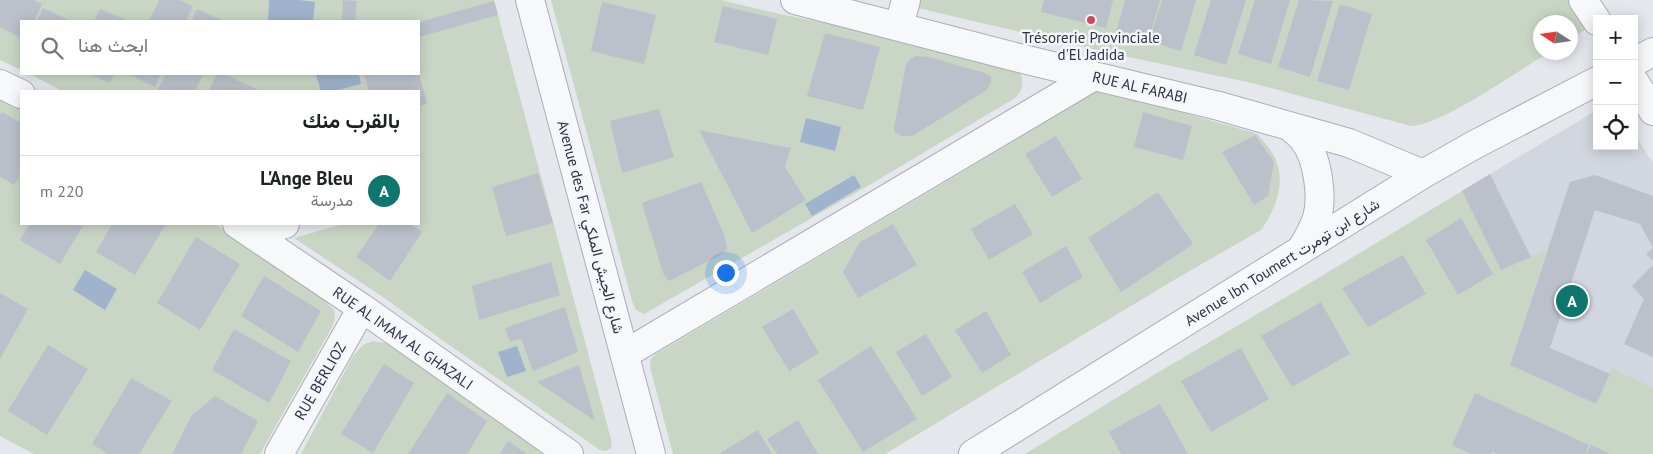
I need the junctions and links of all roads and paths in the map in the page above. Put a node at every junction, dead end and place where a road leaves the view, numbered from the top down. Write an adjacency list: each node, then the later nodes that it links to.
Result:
1 (530, 0): 21 (street, Avenue des Far شارع الجيش الملكي)
2 (795, 0): 6 (street, RUE AL FARABI)
3 (906, 0): 6 (street)
4 (1583, 0): 5 (street)
5 (1593, 15)
6 (899, 26): 9 (street, RUE AL FARABI)
7 (1653, 52): 8 (street)
8 (1638, 60)
9 (1094, 76): 15 (street, RUE AL FARABI); 21 (street)
10 (1593, 83): 16 (street, Avenue Ibn Toumert شارع ابن تومرت)
11 (0, 84): 13 (street)
12 (1638, 87): 14 (street)
13 (20, 94)
14 (1653, 111)
15 (1289, 126): 16 (street, RUE AL FARABI); 19 (street)
16 (1423, 174): 19 (street, Avenue Ibn Toumert شارع ابن تومرت)
17 (277, 225): 18 (street)
18 (244, 229): 20 (street, RUE AL IMAM AL GHAZALI)
19 (1301, 250): 25 (street, Avenue Ibn Toumert شارع ابن تومرت)
20 (362, 308): 22 (street, RUE BERLIOZ); 23 (street, RUE AL IMAM AL GHAZALI)
21 (625, 354): 24 (street, Avenue des Far شارع الجيش الملكي)
22 (279, 454)
23 (569, 454)
24 (651, 454)
25 (973, 454)

